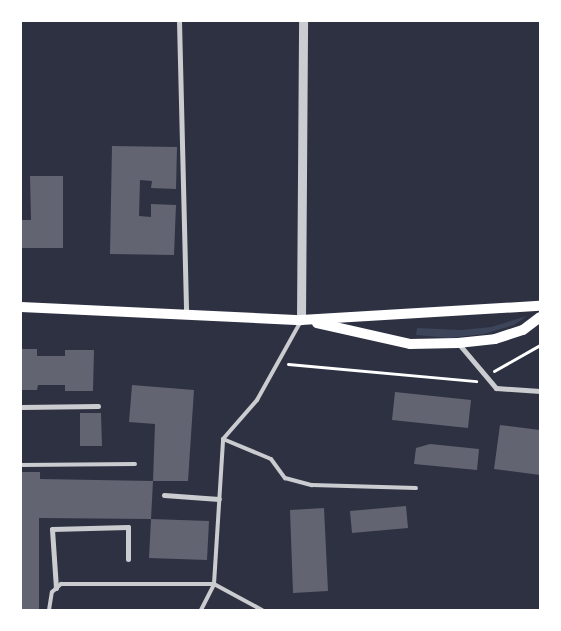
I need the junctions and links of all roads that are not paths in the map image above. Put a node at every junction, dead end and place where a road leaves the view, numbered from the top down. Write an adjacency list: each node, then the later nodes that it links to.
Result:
1 (179, 21): 5 (street)
2 (303, 21): 7 (street)
3 (540, 306): 7 (main road)
4 (21, 307): 5 (main road)
5 (186, 317): 7 (main road)
6 (540, 317): 8 (main road)
7 (301, 320): 8 (main road); 12 (lane)
8 (458, 343): 9 (street)
9 (540, 391)
10 (98, 406): 11 (street)
11 (21, 407)
12 (223, 438): 15 (lane); 17 (lane)
13 (135, 464): 14 (lane)
14 (21, 465)
15 (416, 488)
16 (164, 495): 17 (street)
17 (219, 499): 19 (lane)
18 (128, 559): 20 (street)
19 (214, 584): 20 (lane); 22 (lane); 23 (lane)
20 (56, 588): 21 (lane)
21 (48, 610)
22 (201, 610)
23 (262, 610)

